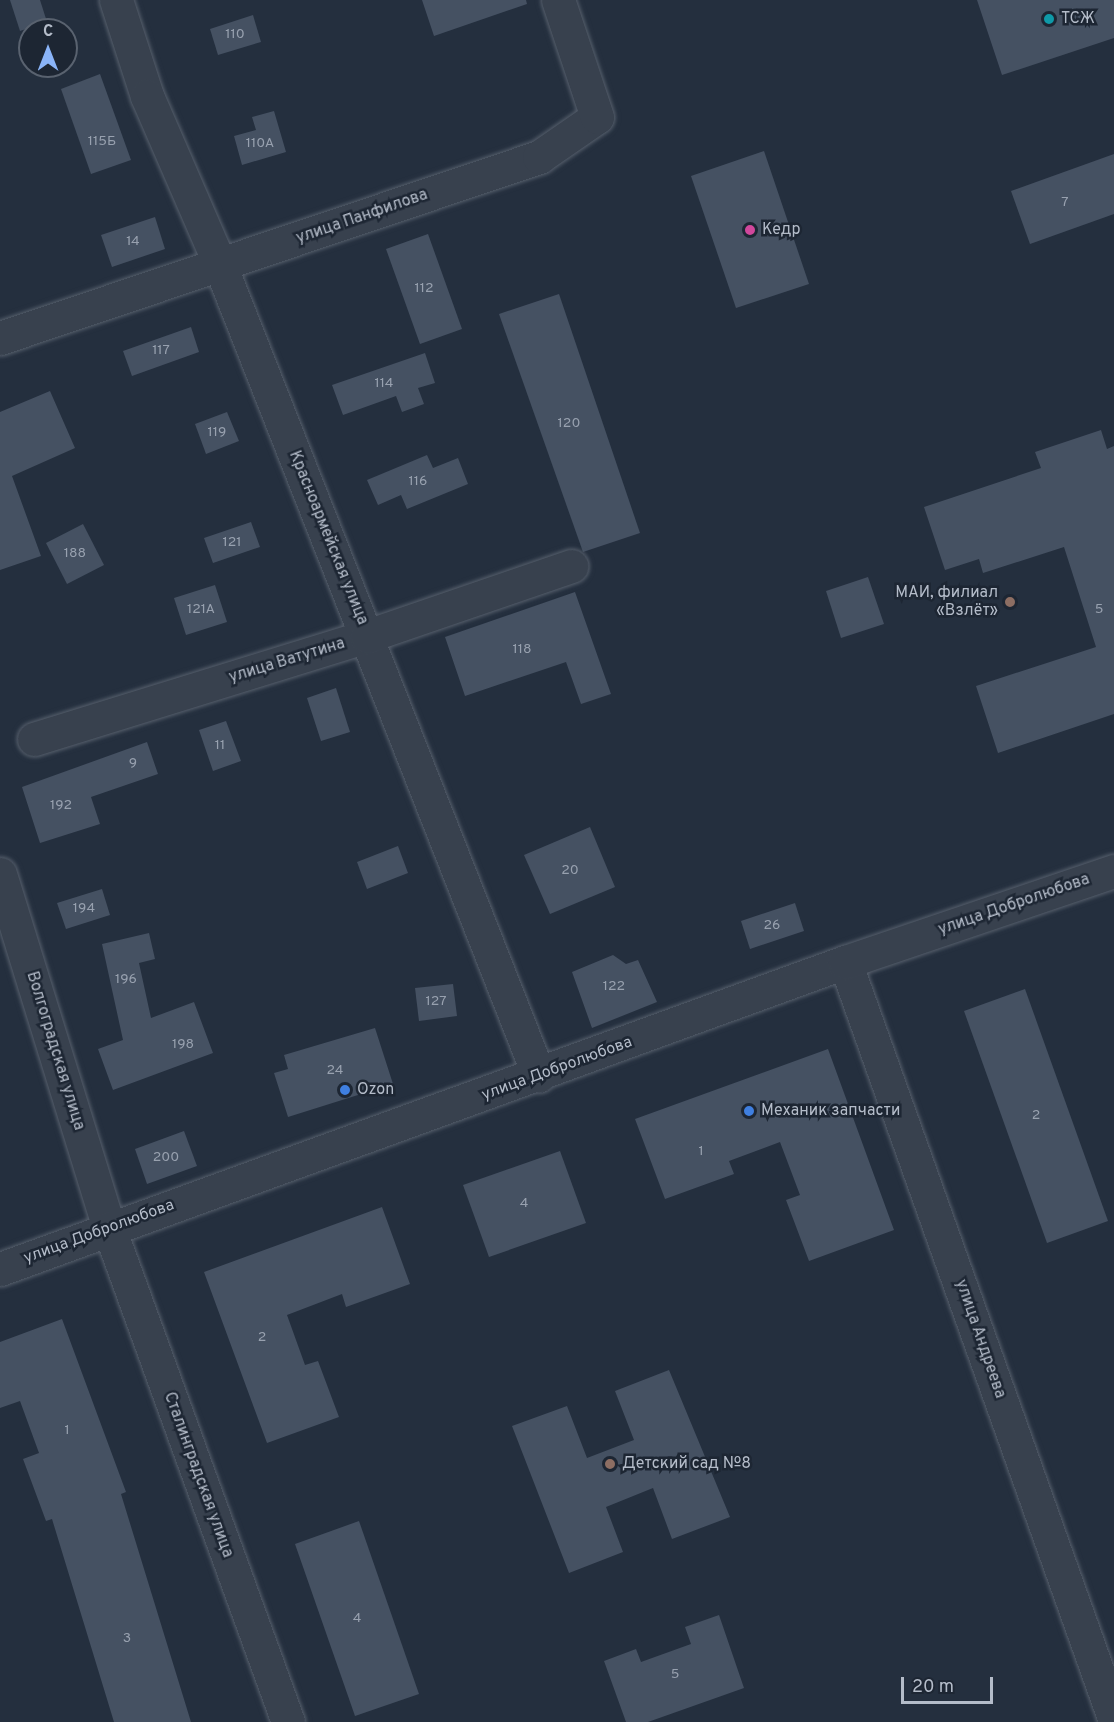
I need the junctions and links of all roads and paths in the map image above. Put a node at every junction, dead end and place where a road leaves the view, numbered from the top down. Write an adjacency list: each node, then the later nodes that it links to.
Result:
1 (116, 0): 3 (street, Красноармейская улица)
2 (558, 0): 3 (street, улица Панфилова)
3 (220, 265): 4 (street, улица Панфилова); 6 (street, Красноармейская улица)
4 (0, 338)
5 (571, 566): 6 (street, улица Ватутина)
6 (367, 636): 7 (street, улица Ватутина); 11 (street, Красноармейская улица)
7 (34, 739)
8 (1114, 871): 10 (street, улица Добролюбова)
9 (0, 874): 12 (street, Волгоградская улица)
10 (845, 962): 11 (street, улица Добролюбова); 14 (street, улица Андреева)
11 (539, 1076): 12 (street, улица Добролюбова)
12 (109, 1228): 13 (street, улица Добролюбова); 15 (street, Сталинградская улица)
13 (0, 1269)
14 (1114, 1718)
15 (288, 1722)

